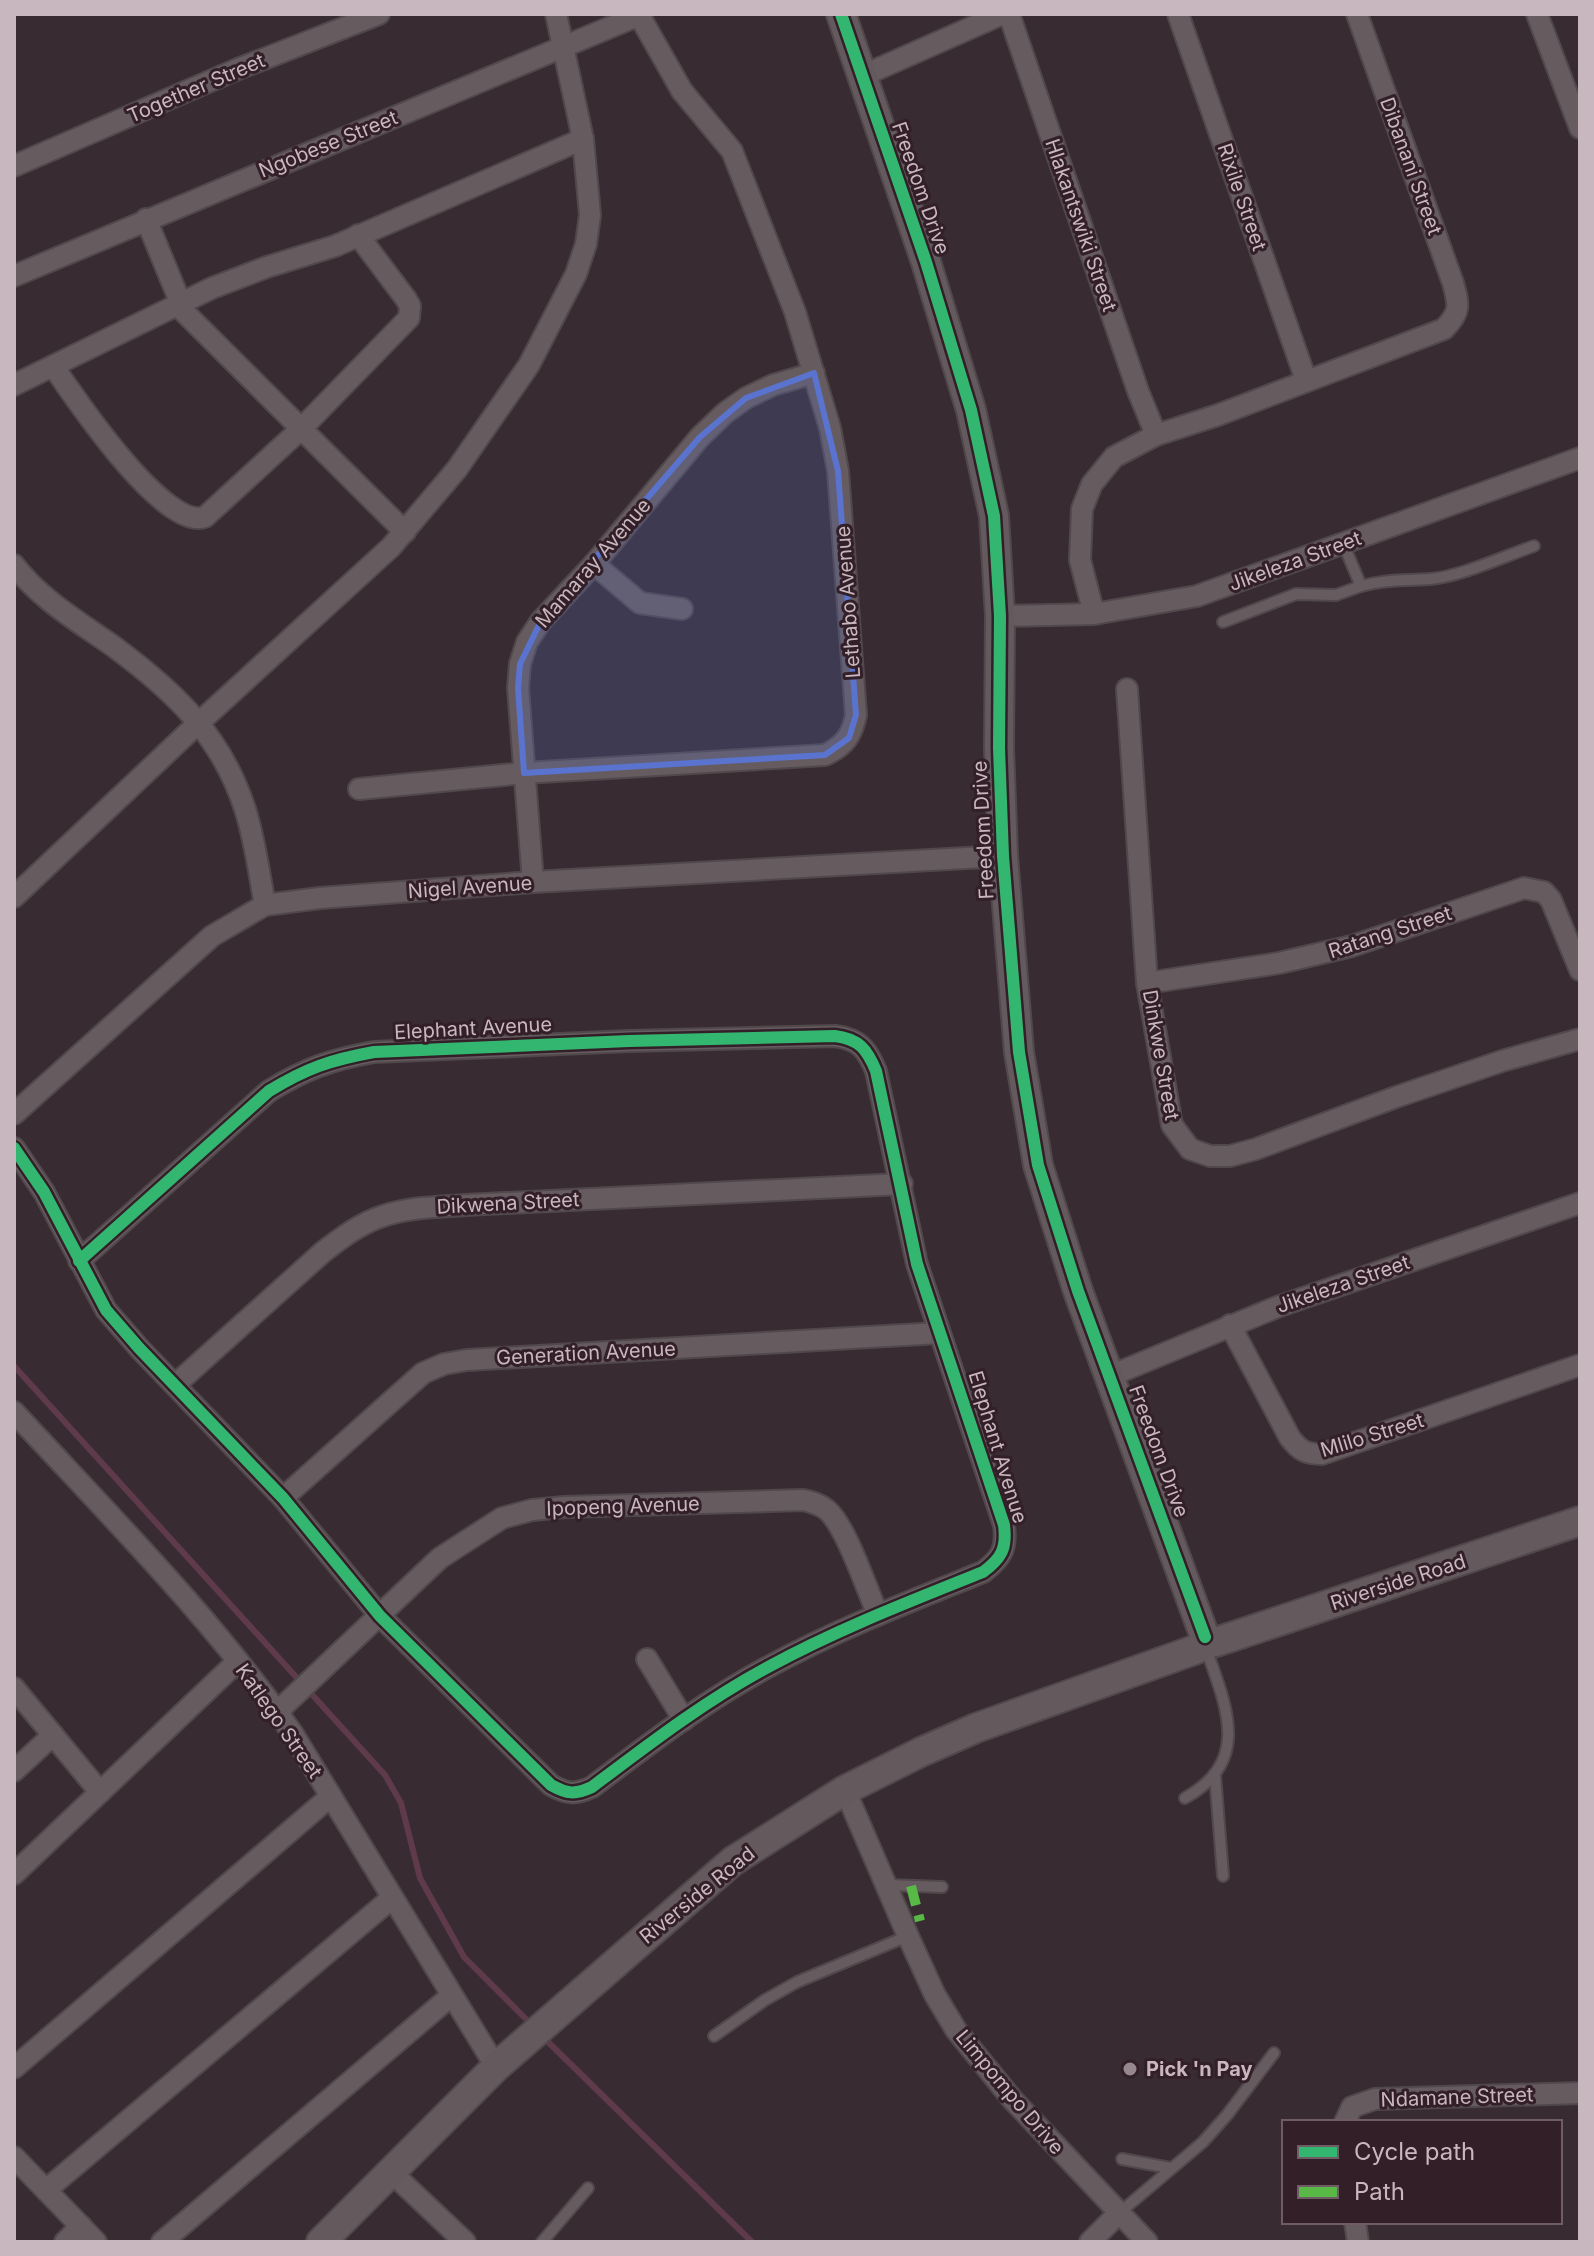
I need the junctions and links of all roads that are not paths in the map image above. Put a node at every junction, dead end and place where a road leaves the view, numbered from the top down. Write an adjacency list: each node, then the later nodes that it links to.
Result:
1 (379, 14): 14 (street, Together Street)
2 (556, 14): 10 (street)
3 (841, 14): 11 (street, Freedom Drive)
4 (1002, 14): 11 (street)
5 (1009, 14): 24 (street, Hlakantswiki Street)
6 (1178, 14): 21 (street, Rixile Street)
7 (1357, 14): 21 (street, Dibanani Street)
8 (1537, 14): 12 (street)
9 (640, 15): 10 (street, Ngobese Street); 20 (street, Lethabo Avenue)
10 (565, 46): 13 (street); 15 (street, Ngobese Street)
11 (862, 76): 34 (street, Freedom Drive)
12 (1580, 128)
13 (583, 139): 16 (street); 26 (street)
14 (14, 166)
15 (146, 219): 17 (street, Ngobese Street); 18 (street)
16 (358, 235): 18 (street); 23 (street)
17 (14, 276)
18 (180, 305): 19 (street); 23 (street)
19 (53, 366): 22 (street); 23 (street)
20 (814, 373): 29 (street, Mamaray Avenue); 38 (street, Lethabo Avenue)
21 (1306, 380): 24 (street)
22 (14, 385)
23 (301, 429): 26 (street)
24 (1156, 435): 33 (street)
25 (1580, 458): 27 (street, Jikeleza Street)
26 (405, 532): 37 (street)
27 (1343, 543): 31 (lane); 33 (street, Jikeleza Street)
28 (1534, 546): 31 (lane)
29 (594, 564): 32 (street); 38 (street, Mamaray Avenue)
30 (14, 565): 37 (street)
31 (1361, 586): 35 (lane)
32 (682, 609)
33 (1094, 614): 34 (street, Jikeleza Street)
34 (1000, 616): 40 (street, Freedom Drive)
35 (1223, 622)
36 (1127, 689): 45 (street, Dinkwe Street)
37 (199, 723): 42 (street); 43 (street)
38 (524, 773): 39 (street, Lethabo Avenue); 41 (street, Mamaray Avenue)
39 (359, 789)
40 (1003, 856): 41 (street, Nigel Avenue); 55 (street, Freedom Drive)
41 (533, 882): 43 (street, Nigel Avenue)
42 (14, 897)
43 (265, 905): 47 (street, Nigel Avenue)
44 (1580, 970): 45 (street, Ratang Street)
45 (1147, 983): 46 (street, Dinkwe Street)
46 (1580, 1039)
47 (14, 1114)
48 (14, 1148): 51 (street)
49 (902, 1184): 51 (street, Elephant Avenue); 53 (street, Elephant Avenue); 56 (street, Dikwena Street)
50 (1580, 1203): 52 (street, Jikeleza Street)
51 (79, 1261): 56 (street, Elephant Avenue)
52 (1230, 1325): 54 (street, Mlilo Street); 55 (street, Jikeleza Street)
53 (939, 1333): 58 (street, Generation Avenue); 60 (street, Elephant Avenue)
54 (1580, 1365)
55 (1110, 1376): 62 (street, Freedom Drive)
56 (176, 1384): 58 (street, Elephant Avenue)
57 (14, 1412): 64 (street, Katlego Street)
58 (283, 1498): 61 (street, Elephant Avenue)
59 (1580, 1521): 62 (street, Riverside Road)
60 (878, 1615): 61 (street, Ipopeng Avenue); 67 (street, Elephant Avenue)
61 (380, 1616): 66 (street, Ipopeng Avenue); 67 (street, Elephant Avenue)
62 (1207, 1646): 70 (lane); 71 (street, Riverside Road)
63 (647, 1659): 67 (street)
64 (238, 1661): 66 (street, Katlego Street); 72 (street)
65 (14, 1688): 68 (street)
66 (277, 1712): 73 (street, Katlego Street)
67 (684, 1720)
68 (53, 1735): 69 (street); 72 (street)
69 (14, 1771)
70 (1215, 1775): 74 (lane); 76 (lane)
71 (845, 1790): 77 (street, Limpompo Drive); 84 (street, Riverside Road)
72 (100, 1792): 75 (street)
73 (331, 1796): 79 (street, Katlego Street); 85 (street)
74 (1185, 1798)
75 (14, 1874)
76 (1223, 1876)
77 (885, 1885): 78 (lane); 80 (street, Limpompo Drive)
78 (942, 1887)
79 (392, 1898): 81 (street, Katlego Street); 93 (street)
80 (908, 1936): 82 (lane); 94 (street, Limpompo Drive)
81 (451, 1996): 84 (street, Katlego Street); 98 (street)
82 (714, 2036)
83 (1274, 2053): 90 (lane)
84 (496, 2067): 91 (street, Riverside Road)
85 (14, 2068)
86 (1580, 2093): 87 (street, Ndamane Street)
87 (1346, 2120)
88 (1122, 2159): 90 (lane)
89 (16, 2164): 93 (street)
90 (1170, 2168): 94 (lane)
91 (390, 2171): 99 (street, Riverside Road); 100 (street)
92 (588, 2188): 101 (lane)
93 (46, 2190): 95 (street)
94 (1118, 2214): 102 (street); 103 (street, Limpompo Drive)
95 (81, 2226): 96 (street); 97 (street)
96 (65, 2242)
97 (96, 2242)
98 (162, 2242)
99 (321, 2242)
100 (465, 2242)
101 (542, 2242)
102 (1090, 2242)
103 (1147, 2242)

